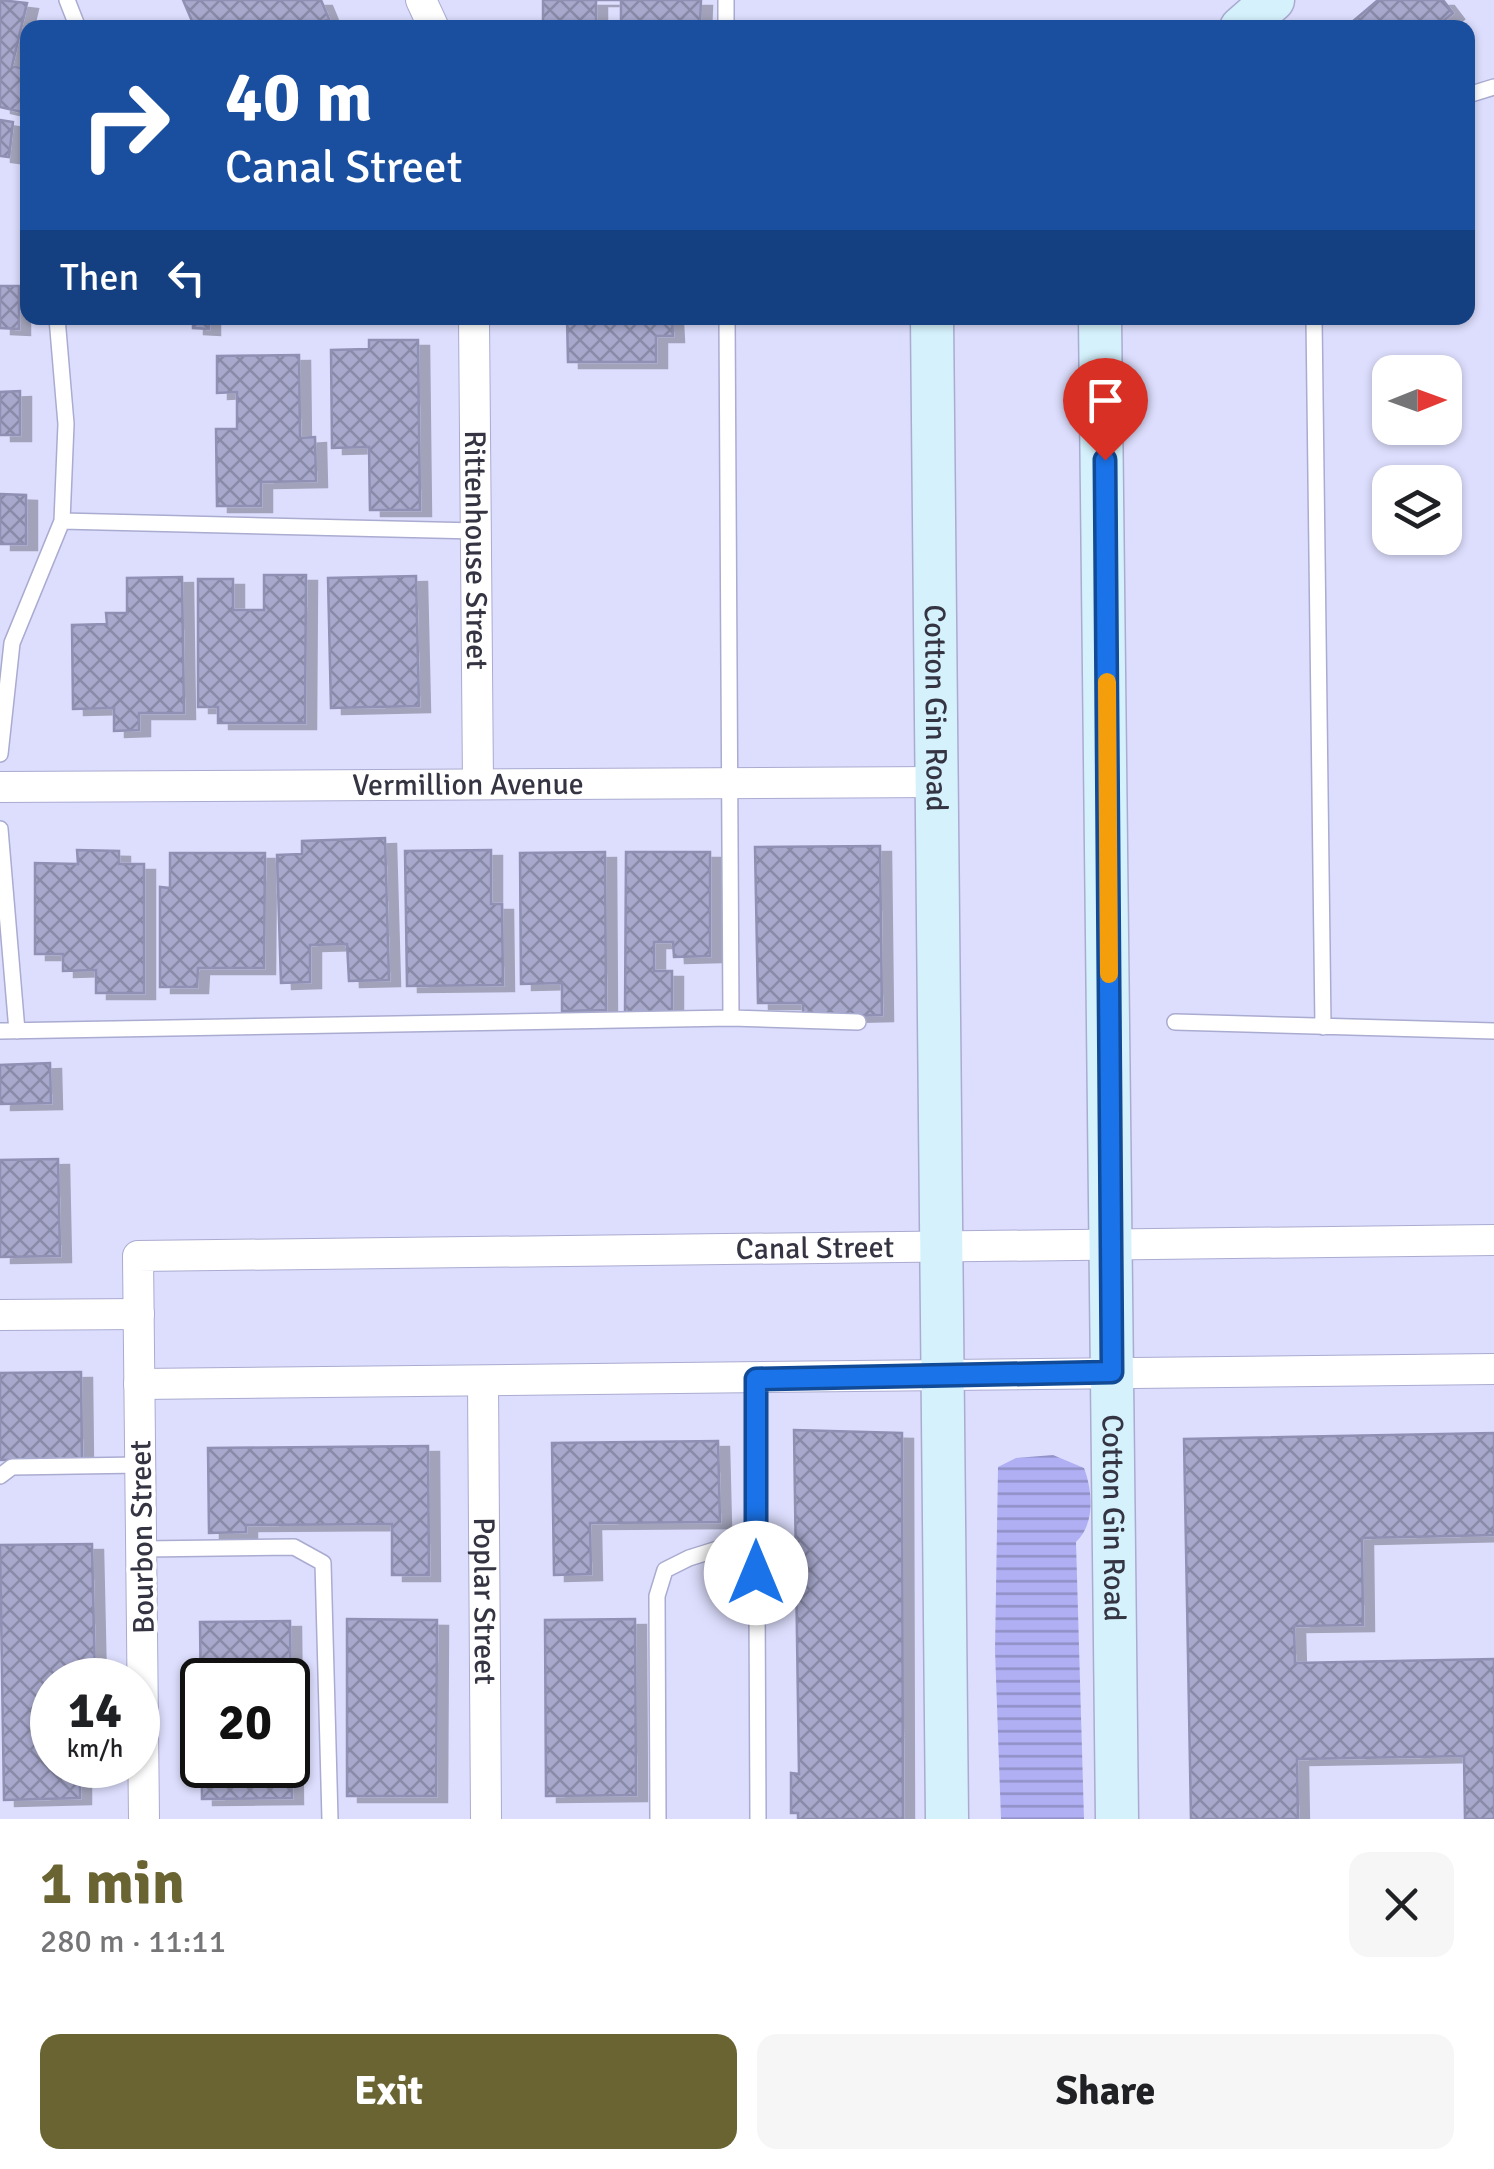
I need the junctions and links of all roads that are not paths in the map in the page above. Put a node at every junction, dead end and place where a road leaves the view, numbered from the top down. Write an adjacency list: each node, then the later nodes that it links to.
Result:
1 (1273, 0): 2 (street)
2 (1250, 20)
3 (58, 325): 9 (lane)
4 (474, 325): 10 (street, Rittenhouse Street)
5 (728, 325): 12 (lane)
6 (932, 325): 13 (street, Cotton Gin Road)
7 (1100, 325): 25 (street, Cotton Gin Road)
8 (1314, 325): 20 (lane)
9 (62, 521): 10 (lane); 11 (lane)
10 (476, 531): 14 (street, Rittenhouse Street)
11 (0, 754)
12 (732, 782): 13 (street, Vermillion Avenue); 14 (street, Vermillion Avenue); 17 (lane)
13 (936, 782): 26 (street, Cotton Gin Road)
14 (478, 784): 15 (street, Vermillion Avenue)
15 (0, 788)
16 (0, 828): 22 (lane)
17 (731, 1018): 18 (lane); 22 (lane)
18 (858, 1022)
19 (1175, 1022): 20 (lane)
20 (1323, 1026): 23 (lane)
21 (0, 1031): 22 (lane)
22 (18, 1031)
23 (1494, 1031)
24 (1494, 1240): 25 (street, Canal Street)
25 (1111, 1245): 26 (street, Canal Street); 31 (street, Cotton Gin Road)
26 (941, 1247): 27 (street, Canal Street); 32 (street, Cotton Gin Road)
27 (138, 1256): 28 (street, Bourbon Street)
28 (139, 1314): 29 (street); 35 (street, Bourbon Street)
29 (0, 1315)
30 (1494, 1369): 31 (street)
31 (1112, 1372): 32 (street); 46 (street, Cotton Gin Road)
32 (940, 1375): 33 (street); 45 (street, Cotton Gin Road)
33 (756, 1379): 34 (street); 38 (lane)
34 (483, 1381): 35 (street); 42 (street, Poplar Street)
35 (139, 1384): 36 (street, Bourbon Street)
36 (140, 1465): 37 (lane); 39 (street, Bourbon Street)
37 (0, 1476)
38 (756, 1538): 43 (lane); 44 (lane)
39 (144, 1549): 40 (street, Bourbon Street); 41 (lane)
40 (144, 1819)
41 (330, 1819)
42 (486, 1819)
43 (658, 1819)
44 (758, 1819)
45 (947, 1819)
46 (1116, 1819)

